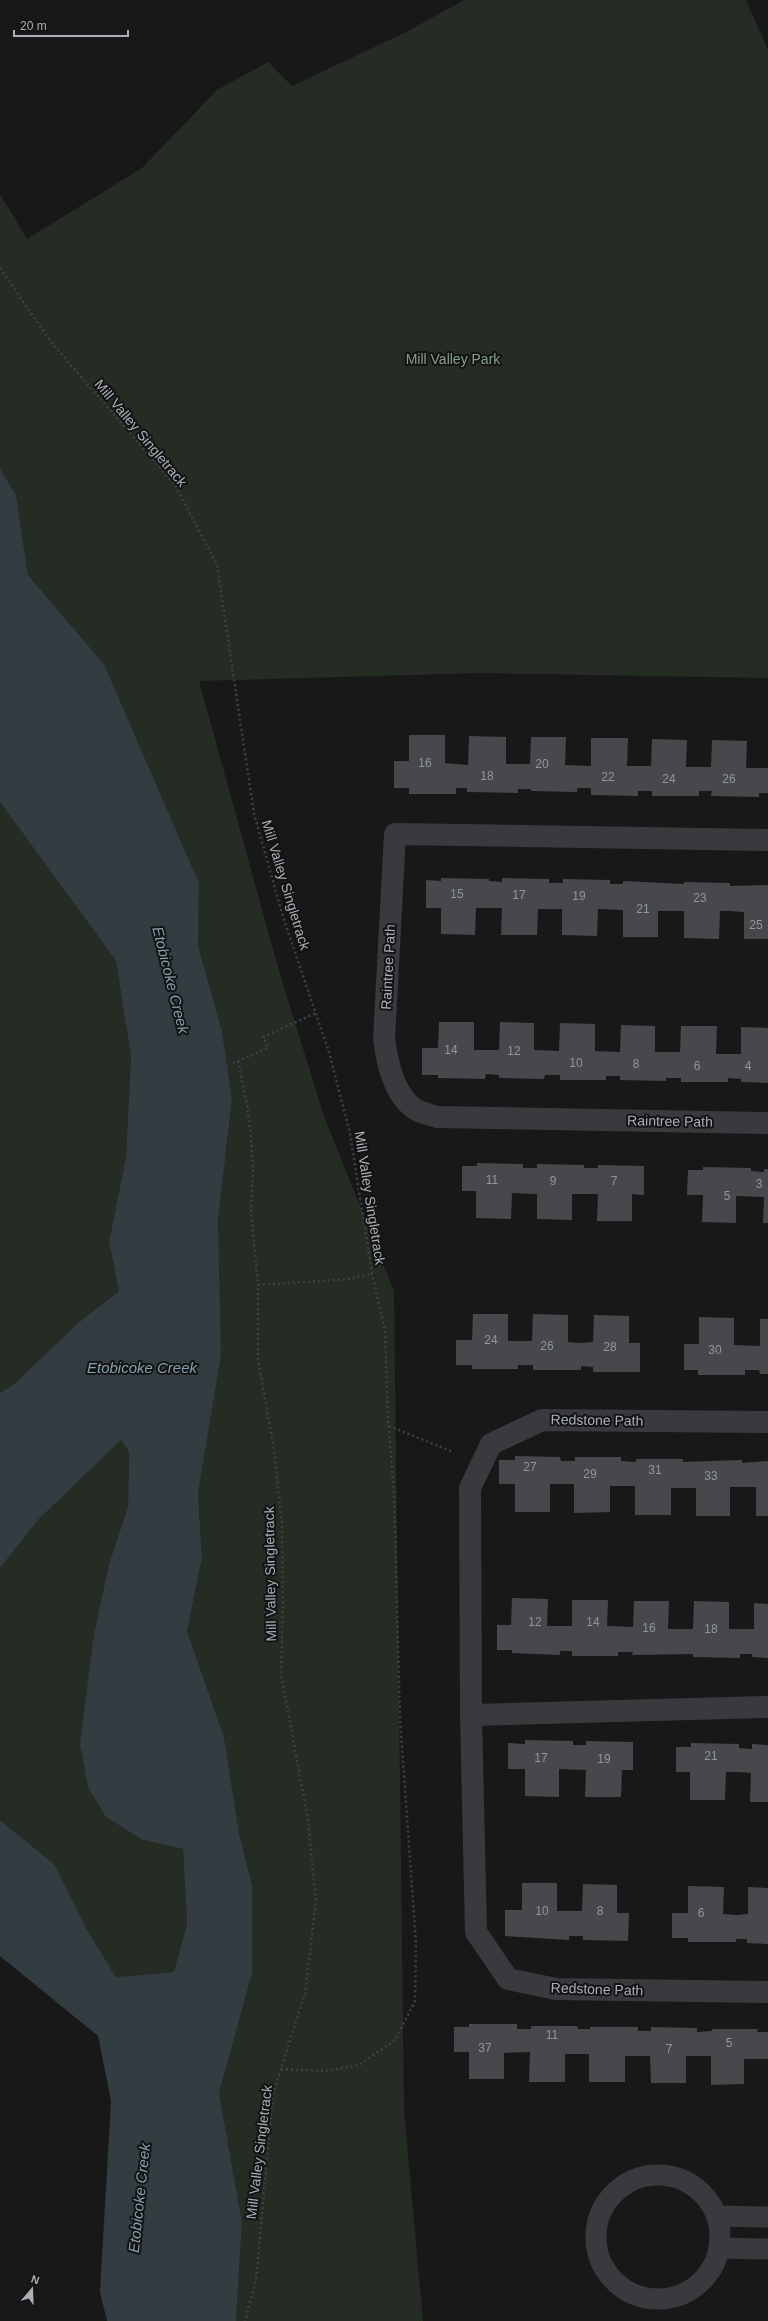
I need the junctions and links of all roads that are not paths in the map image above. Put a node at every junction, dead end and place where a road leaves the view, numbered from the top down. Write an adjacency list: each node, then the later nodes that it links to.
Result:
1 (768, 840): 2 (street, Raintree Path)
2 (768, 1123)
3 (768, 1422): 5 (street, Redstone Path)
4 (768, 1707): 5 (street)
5 (471, 1716): 6 (street, Redstone Path)
6 (768, 1992)
7 (719, 2216): 8 (lane); 9 (lane); 9 (lane)
8 (768, 2217)
9 (721, 2248): 10 (lane)
10 (768, 2250)

